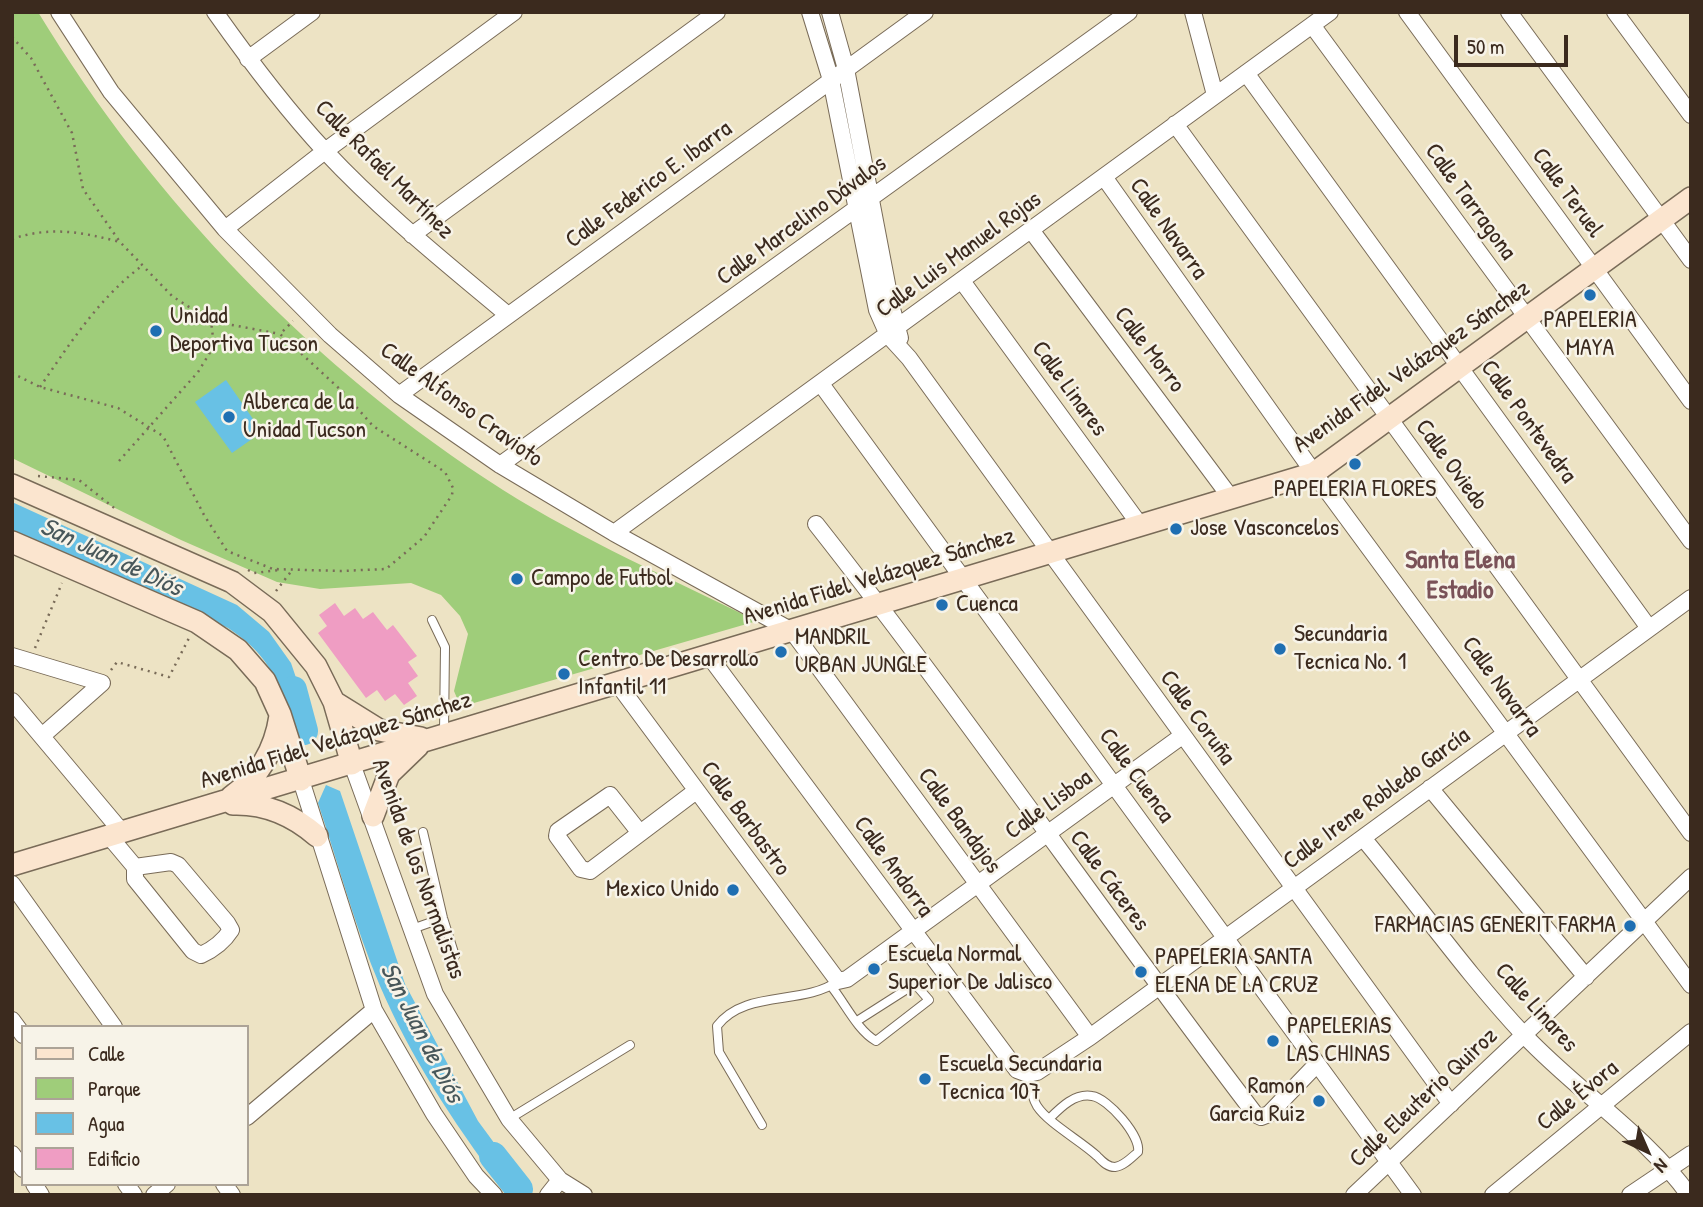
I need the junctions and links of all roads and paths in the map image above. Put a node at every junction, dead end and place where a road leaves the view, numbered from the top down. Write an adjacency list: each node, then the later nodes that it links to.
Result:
1 (59, 12): 30 (street, Calle Alfonso Cravioto)
2 (215, 12): 17 (street, Calle Rafaél Martínez)
3 (312, 12): 17 (street)
4 (514, 12): 24 (street)
5 (717, 12): 32 (street)
6 (810, 12): 20 (street)
7 (830, 12): 18 (street)
8 (925, 12): 18 (street, Calle Federico E. Ibarra)
9 (1129, 12): 26 (street, Calle Marcelino Dávalos)
10 (1193, 12): 21 (street)
11 (1330, 12): 15 (street, Calle Luis Manuel Rojas)
12 (1407, 12): 37 (street, Calle Teruel)
13 (1509, 12): 29 (street)
14 (1615, 12): 22 (street)
15 (1312, 25): 19 (street, Calle Luis Manuel Rojas); 41 (street, Calle Tarragona)
16 (12, 37): 34 (path)
17 (248, 58): 24 (street, Calle Rafaél Martínez)
18 (846, 69): 20 (street, Calle Federico E. Ibarra); 26 (street)
19 (1246, 73): 21 (street, Calle Luis Manuel Rojas); 45 (street, Calle Pontevedra)
20 (831, 80): 28 (street); 40 (street, Calle Federico E. Ibarra)
21 (1215, 95): 23 (street, Calle Luis Manuel Rojas)
22 (1691, 116)
23 (1175, 124): 25 (street, Calle Luis Manuel Rojas); 51 (street, Calle Oviedo)
24 (325, 150): 30 (street); 32 (street, Calle Rafaél Martínez)
25 (1104, 177): 31 (street, Calle Luis Manuel Rojas); 55 (street, Calle Navarra)
26 (872, 198): 28 (street, Calle Marcelino Dávalos); 43 (street)
27 (1691, 198): 29 (street, Avenida Fidel Velázquez Sánchez)
28 (856, 210): 43 (street); 54 (street, Calle Marcelino Dávalos)
29 (1661, 220): 35 (street); 37 (street, Avenida Fidel Velázquez Sánchez)
30 (225, 229): 39 (street, Calle Alfonso Cravioto)
31 (1031, 230): 38 (street, Calle Luis Manuel Rojas); 58 (street, Calle Morro)
32 (412, 235): 40 (street, Calle Rafaél Martínez)
33 (12, 239): 34 (path)
34 (120, 242): 36 (path)
35 (1691, 260)
36 (143, 265): 42 (path); 48 (path)
37 (1594, 269): 41 (street, Avenida Fidel Velázquez Sánchez); 50 (street, Calle Teruel)
38 (962, 281): 43 (street, Calle Luis Manuel Rojas); 61 (street, Calle Linares)
39 (305, 310): 44 (path); 49 (street, Calle Alfonso Cravioto)
40 (508, 315): 49 (street, Calle Federico E. Ibarra)
41 (1527, 318): 45 (street, Avenida Fidel Velázquez Sánchez); 63 (street, Calle Tarragona)
42 (211, 321): 44 (path); 52 (path)
43 (893, 332): 47 (street, Calle Luis Manuel Rojas); 65 (street, Calle Coruña)
44 (280, 334): 68 (path)
45 (1460, 367): 51 (street, Avenida Fidel Velázquez Sánchez); 75 (street, Calle Pontevedra)
46 (12, 373): 48 (path)
47 (821, 384): 62 (street, Calle Luis Manuel Rojas); 69 (street, Calle Cuenca)
48 (40, 387): 52 (path)
49 (399, 395): 54 (street, Calle Alfonso Cravioto)
50 (1691, 401)
51 (1389, 419): 55 (street, Avenida Fidel Velázquez Sánchez); 80 (street, Calle Oviedo)
52 (149, 426): 53 (path); 68 (path)
53 (119, 461)
54 (500, 465): 62 (street, Calle Alfonso Cravioto)
55 (1314, 473): 58 (street, Avenida Fidel Velázquez Sánchez); 86 (street, Calle Navarra)
56 (38, 476): 59 (path)
57 (12, 485): 71 (street, Avenida de los Normalistas)
58 (1231, 498): 61 (street, Avenida Fidel Velázquez Sánchez)
59 (127, 518)
60 (816, 524): 72 (street, Calle Cáceres)
61 (1140, 525): 65 (street, Avenida Fidel Velázquez Sánchez)
62 (614, 533): 76 (street, Calle Alfonso Cravioto)
63 (1691, 541)
64 (12, 542): 66 (street)
65 (1048, 553): 69 (street, Avenida Fidel Velázquez Sánchez); 88 (street, Calle Coruña)
66 (69, 567): 74 (street); 79 (path)
67 (242, 567): 68 (path)
68 (293, 569): 71 (path)
69 (963, 578): 72 (street, Avenida Fidel Velázquez Sánchez); 92 (street, Calle Cuenca)
70 (1691, 598): 75 (street, Calle Irene Robledo García)
71 (258, 602): 84 (street, Avenida de los Normalistas)
72 (879, 604): 76 (street, Avenida Fidel Velázquez Sánchez); 101 (street, Calle Cáceres)
73 (432, 621): 89 (lane)
74 (197, 622): 81 (path); 85 (street)
75 (1649, 628): 80 (street, Calle Irene Robledo García)
76 (792, 631): 78 (street, Avenida Fidel Velázquez Sánchez); 108 (street, Calle Bandajos)
77 (12, 656): 79 (street)
78 (709, 656): 82 (street, Avenida Fidel Velázquez Sánchez); 113 (street, Calle Andorra)
79 (29, 660): 81 (street)
80 (1579, 679): 86 (street, Calle Irene Robledo García); 98 (street, Calle Oviedo)
81 (102, 683): 87 (street)
82 (617, 683): 89 (street, Avenida Fidel Velázquez Sánchez); 94 (street, Calle Barbastro)
83 (12, 701): 87 (street)
84 (334, 702): 89 (street); 90 (street, Avenida de los Normalistas)
85 (280, 714): 91 (street); 95 (street)
86 (1507, 733): 93 (street, Calle Irene Robledo García); 111 (street, Calle Navarra)
87 (42, 736): 100 (street)
88 (1182, 736): 92 (street, Calle Lisboa); 109 (street, Calle Coruña)
89 (437, 737): 90 (street, Avenida Fidel Velázquez Sánchez); 96 (street)
90 (352, 764): 91 (street, Avenida Fidel Velázquez Sánchez); 96 (street, Avenida de los Normalistas)
91 (300, 779): 95 (street, Avenida Fidel Velázquez Sánchez); 102 (street)
92 (1114, 785): 101 (street, Calle Lisboa); 114 (street, Calle Cuenca)
93 (1430, 788): 103 (street, Calle Irene Robledo García); 116 (street)
94 (696, 791): 99 (street); 117 (street, Calle Barbastro)
95 (214, 807): 100 (street, Avenida Fidel Velázquez Sánchez); 102 (street)
96 (373, 816): 112 (street, Avenida de los Normalistas)
97 (424, 832): 110 (lane)
98 (1691, 832)
99 (640, 833): 99 (street)
100 (116, 834): 104 (street, Avenida Fidel Velázquez Sánchez); 105 (street)
101 (1047, 834): 108 (street, Calle Lisboa); 119 (street, Calle Cáceres)
102 (317, 836): 120 (street)
103 (1363, 838): 109 (street, Calle Irene Robledo García); 124 (street, Calle Linares)
104 (12, 866)
105 (135, 867): 105 (street)
106 (1691, 877): 111 (street, Calle Eleuterio Quiroz)
107 (12, 884): 122 (street)
108 (977, 884): 113 (street, Calle Lisboa); 125 (street, Calle Bandajos)
109 (1294, 888): 114 (street, Calle Irene Robledo García); 129 (street, Calle Coruña)
110 (443, 918): 112 (lane); 115 (lane)
111 (1643, 922): 116 (street, Calle Eleuterio Quiroz); 118 (street, Calle Navarra)
112 (412, 929): 133 (street, Avenida de los Normalistas)
113 (912, 931): 117 (street, Calle Lisboa); 128 (street, Calle Andorra)
114 (1226, 938): 119 (street, Calle Irene Robledo García); 127 (street, Calle Cuenca)
115 (455, 956)
116 (1586, 977): 124 (street, Calle Eleuterio Quiroz)
117 (834, 983): 121 (lane); 134 (lane)
118 (1691, 985)
119 (1158, 987): 125 (street, Calle Irene Robledo García); 127 (street, Calle Cáceres)
120 (374, 1010): 131 (street); 139 (street)
121 (857, 1021): 121 (lane)
122 (113, 1025)
123 (1691, 1032): 130 (street, Calle Évora)
124 (1525, 1035): 129 (street, Calle Eleuterio Quiroz); 130 (street, Calle Linares)
125 (1090, 1037): 128 (street)
126 (631, 1045): 133 (lane)
127 (1317, 1064): 136 (street, Calle Cuenca)
128 (1028, 1074): 132 (lane)
129 (1451, 1104): 136 (street, Calle Eleuterio Quiroz)
130 (1599, 1107): 137 (street, Calle Linares); 144 (street, Calle Évora)
131 (248, 1116)
132 (1050, 1118): 132 (lane)
133 (509, 1119): 138 (street, Avenida de los Normalistas)
134 (762, 1125)
135 (1691, 1154): 137 (street)
136 (1389, 1162): 142 (street, Calle Eleuterio Quiroz); 143 (street, Calle Cuenca)
137 (1670, 1168): 145 (street); 146 (street, Calle Linares)
138 (561, 1180): 140 (street); 141 (street, Avenida de los Normalistas)
139 (494, 1195)
140 (548, 1195)
141 (584, 1195)
142 (1354, 1195)
143 (1413, 1195)
144 (1493, 1195)
145 (1630, 1195)
146 (1689, 1195)

